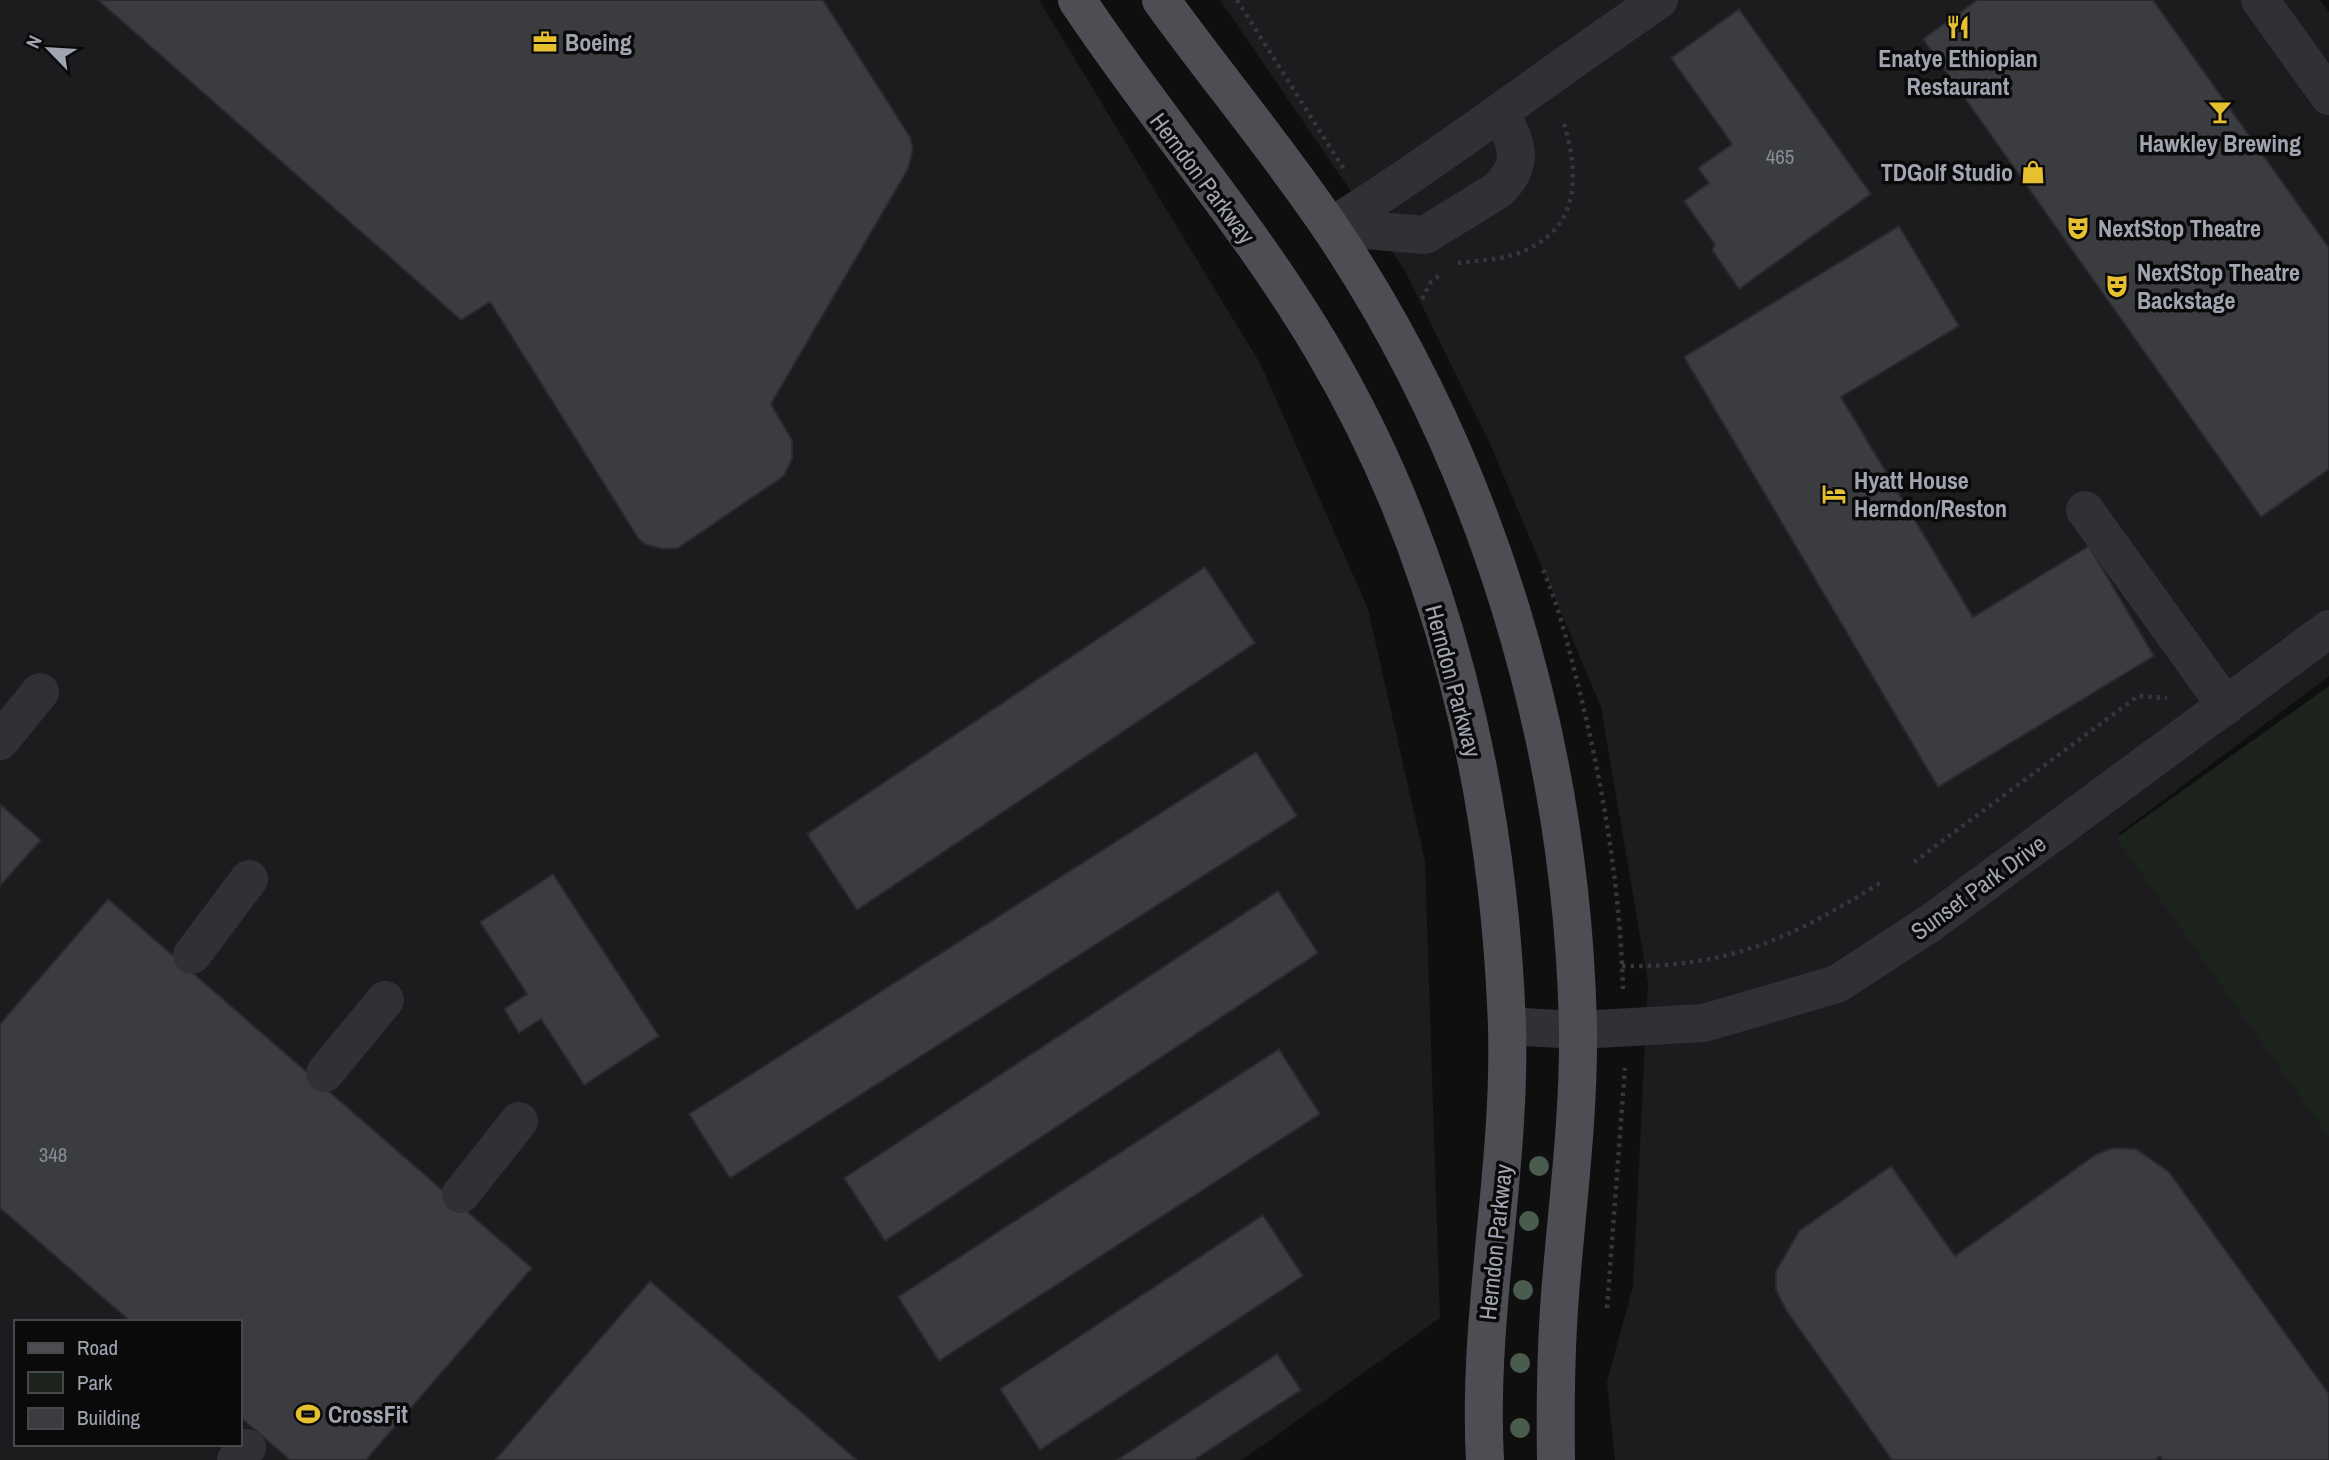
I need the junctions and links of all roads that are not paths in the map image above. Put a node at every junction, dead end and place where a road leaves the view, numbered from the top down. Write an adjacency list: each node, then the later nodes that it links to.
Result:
1 (1077, 0): 16 (main road, Herndon Parkway)
2 (1161, 0): 7 (main road)
3 (1659, 0): 6 (street)
4 (2260, 0): 5 (street)
5 (2329, 96)
6 (1499, 113): 7 (street); 7 (street)
7 (1330, 227): 17 (main road)
8 (2085, 510): 11 (street)
9 (2329, 629): 11 (street, Sunset Park Drive)
10 (40, 692): 12 (street)
11 (2226, 706): 17 (street, Sunset Park Drive)
12 (0, 741)
13 (249, 879): 14 (street)
14 (192, 955)
15 (385, 1000): 18 (street)
16 (1507, 1026): 17 (street, Sunset Park Drive); 21 (main road, Herndon Parkway)
17 (1578, 1030): 22 (main road)
18 (325, 1073)
19 (519, 1121): 20 (street)
20 (461, 1194)
21 (1485, 1460)
22 (1556, 1460)

